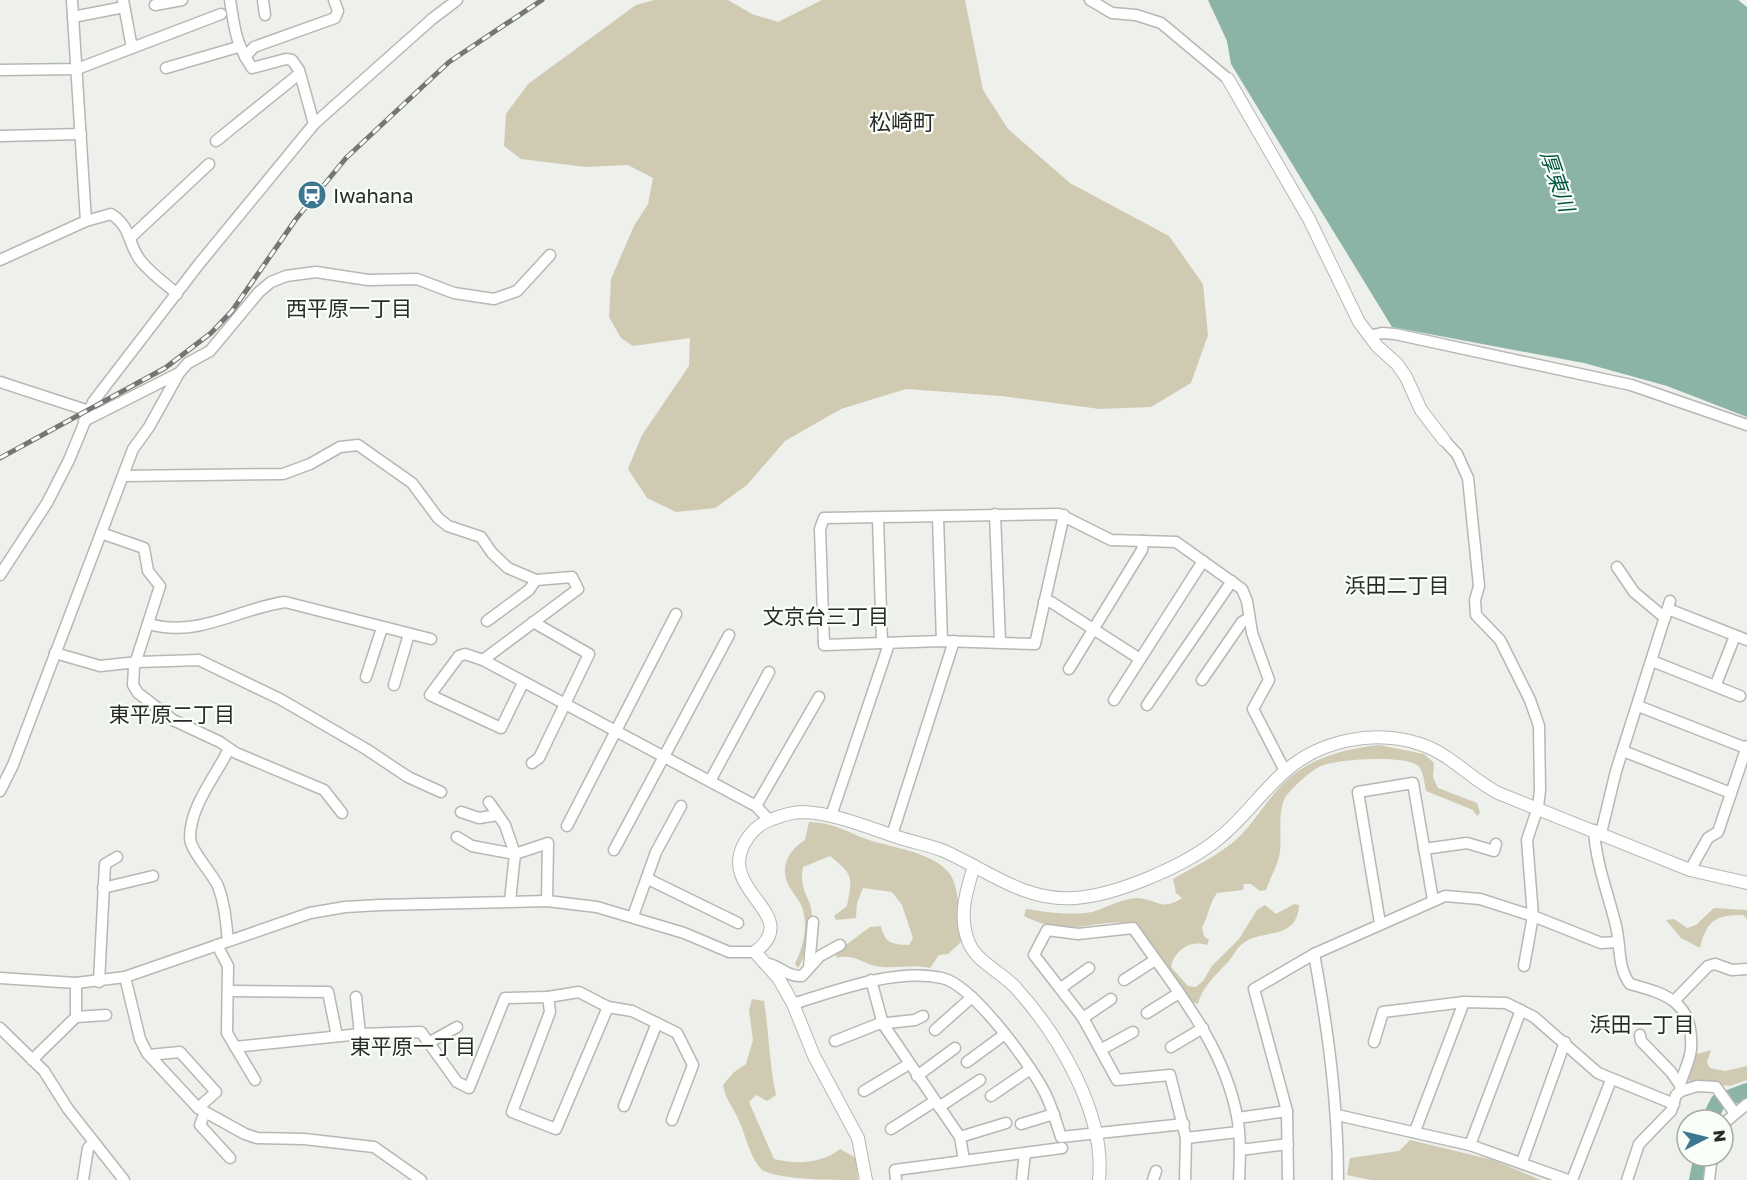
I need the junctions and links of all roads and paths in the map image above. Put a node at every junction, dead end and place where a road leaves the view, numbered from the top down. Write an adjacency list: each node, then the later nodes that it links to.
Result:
1 (72, 0): 12 (street)
2 (182, 0): 9 (street)
3 (230, 0): 14 (street)
4 (263, 0): 11 (street)
5 (334, 0): 14 (street)
6 (457, 0): 20 (street)
7 (1089, 0): 19 (street)
8 (124, 4): 12 (street); 13 (street)
9 (154, 5)
10 (221, 14): 13 (street)
11 (265, 15)
12 (73, 17): 16 (street)
13 (132, 48): 16 (street)
14 (242, 52): 15 (street); 18 (street)
15 (166, 68)
16 (77, 69): 17 (street); 21 (street)
17 (0, 70)
18 (299, 74): 20 (street); 23 (street)
19 (1228, 79): 30 (street)
20 (314, 124): 29 (street)
21 (81, 134): 22 (street); 25 (street)
22 (0, 135)
23 (216, 141)
24 (209, 164): 26 (street)
25 (86, 222): 26 (street); 28 (street)
26 (131, 237): 29 (street)
27 (550, 255): 31 (street)
28 (0, 260)
29 (177, 294): 33 (street)
30 (1369, 336): 34 (street); 35 (street)
31 (179, 373): 33 (street); 36 (street)
32 (0, 382): 33 (street)
33 (86, 416): 45 (street)
34 (1747, 425)
35 (1444, 440): 98 (street)
36 (123, 476): 41 (street); 46 (street)
37 (995, 514): 38 (street); 39 (street); 64 (street)
38 (1064, 515): 42 (street); 48 (street)
39 (938, 517): 40 (street); 62 (street)
40 (878, 518): 65 (street); 65 (street)
41 (101, 533): 54 (street); 66 (street)
42 (1143, 541): 43 (street); 56 (street)
43 (1203, 561): 47 (street); 67 (street)
44 (1617, 567): 49 (street)
45 (0, 575)
46 (536, 580): 52 (street); 53 (street)
47 (1232, 581): 51 (street); 82 (street)
48 (1044, 602): 56 (street); 64 (street)
49 (1668, 609): 59 (street); 69 (street)
50 (676, 614): 84 (street)
51 (1249, 618): 74 (street); 90 (street)
52 (487, 621)
53 (533, 622): 68 (street); 81 (street)
54 (149, 624): 55 (street); 70 (street)
55 (382, 628): 57 (street); 73 (street)
56 (1093, 629): 67 (street); 71 (street)
57 (409, 634): 60 (street); 77 (street)
58 (729, 635): 88 (street)
59 (1735, 636): 61 (street); 76 (street)
60 (431, 639)
61 (1747, 640)
62 (942, 641): 63 (street); 65 (street)
63 (954, 641): 64 (street); 106 (street)
64 (1000, 642)
65 (885, 644): 102 (street)
66 (56, 653): 70 (street); 92 (street)
67 (1140, 659): 80 (street)
68 (483, 660): 75 (street); 75 (street)
69 (1652, 661): 76 (street); 83 (street)
70 (138, 662): 86 (street); 93 (street)
71 (1069, 669)
72 (769, 672): 91 (street)
73 (366, 677)
74 (1202, 681)
75 (523, 683): 81 (street)
76 (1716, 684): 78 (street)
77 (394, 685)
78 (1740, 696)
79 (819, 697): 97 (street)
80 (1114, 700)
81 (564, 705): 84 (street); 89 (street)
82 (1148, 705)
83 (1638, 706): 85 (street); 87 (street)
84 (616, 732): 88 (street); 104 (street)
85 (1747, 747): 94 (street)
86 (229, 749): 100 (street); 127 (street)
87 (1623, 752): 94 (street); 105 (street)
88 (664, 757): 91 (street); 110 (street)
89 (531, 763)
90 (1285, 771): 98 (street); 113 (street)
91 (710, 781): 97 (street)
92 (0, 791)
93 (441, 792)
94 (1731, 793): 114 (street)
95 (489, 802): 101 (street)
96 (681, 806): 116 (street)
97 (756, 806): 103 (street)
98 (1538, 807): 105 (street); 123 (street)
99 (461, 812): 101 (street)
100 (342, 813)
101 (498, 815): 111 (street)
102 (831, 816): 103 (street); 106 (street)
103 (769, 820): 131 (street)
104 (567, 826)
105 (1598, 832): 114 (street); 128 (street)
106 (892, 835): 113 (street)
107 (457, 837): 111 (street)
108 (1496, 844): 109 (street)
109 (1424, 849): 119 (street); 126 (street)
110 (614, 850)
111 (515, 854): 120 (street); 121 (street)
112 (117, 857): 118 (street)
113 (974, 866): 210 (street)
114 (1690, 870): 117 (street)
115 (153, 876): 118 (street)
116 (648, 879): 122 (street); 125 (street)
117 (1747, 883)
118 (103, 888): 143 (street)
119 (1432, 900): 123 (street); 126 (street)
120 (547, 901): 121 (street); 122 (street)
121 (510, 902): 127 (street)
122 (633, 916): 131 (street)
123 (1533, 916): 128 (street); 135 (street)
124 (813, 922): 136 (street)
125 (738, 923)
126 (1380, 923): 132 (street)
127 (228, 941): 129 (street)
128 (1618, 942): 152 (street)
129 (217, 945): 139 (street); 146 (street)
130 (840, 945): 136 (street)
131 (755, 952): 134 (street)
132 (1314, 954): 199 (street); 201 (street)
133 (1155, 960): 142 (street); 145 (street); 147 (street)
134 (763, 963): 136 (street); 154 (street)
135 (1524, 966)
136 (809, 967)
137 (1089, 968): 145 (street)
138 (1747, 969): 152 (street)
139 (125, 977): 143 (street); 181 (street)
140 (0, 978): 144 (street)
141 (871, 980): 150 (street); 154 (street); 163 (street)
142 (1124, 980)
143 (99, 982): 144 (street)
144 (76, 983): 160 (street)
145 (1061, 988): 161 (street)
146 (229, 991): 172 (street); 177 (street)
147 (1179, 993): 157 (street); 166 (street)
148 (356, 997): 169 (street)
149 (548, 997): 155 (street); 155 (street); 174 (street)
150 (972, 997): 167 (street); 170 (street)
151 (1111, 999): 161 (street)
152 (1675, 1000): 190 (street)
153 (1464, 1002): 156 (street); 175 (street); 208 (street)
154 (794, 1004): 225 (street)
155 (608, 1007): 162 (street)
156 (1521, 1010): 176 (street); 215 (street)
157 (1147, 1013)
158 (106, 1015): 160 (street)
159 (923, 1016): 163 (street)
160 (76, 1017): 182 (street)
161 (1083, 1018): 180 (street)
162 (657, 1023): 196 (street); 203 (street)
163 (883, 1024): 173 (street); 184 (street)
164 (457, 1027): 174 (street)
165 (0, 1028): 182 (street)
166 (1203, 1028): 178 (street); 202 (street)
167 (935, 1030)
168 (1133, 1032): 180 (street)
169 (360, 1034): 172 (street); 174 (street)
170 (1005, 1035): 183 (street); 185 (street)
171 (1640, 1035): 190 (street)
172 (337, 1036): 177 (street)
173 (835, 1041)
174 (430, 1042)
175 (1374, 1042)
176 (1566, 1042): 189 (street); 221 (street)
177 (235, 1047): 187 (street)
178 (1171, 1047)
179 (956, 1048): 186 (street)
180 (1102, 1049): 206 (street)
181 (149, 1055): 198 (street); 198 (street)
182 (32, 1060): 213 (street)
183 (967, 1062)
184 (909, 1064): 186 (street); 191 (street)
185 (1029, 1070): 192 (street); 200 (street)
186 (917, 1076): 193 (street)
187 (255, 1080)
188 (980, 1080): 193 (street)
189 (1611, 1080): 194 (street); 233 (street)
190 (1680, 1088): 194 (street); 197 (street)
191 (864, 1091)
192 (991, 1096)
193 (937, 1104): 207 (street); 211 (street)
194 (1674, 1104): 234 (street)
195 (1747, 1104): 197 (street)
196 (624, 1106)
197 (1732, 1108)
198 (201, 1110): 219 (street); 224 (street)
199 (1287, 1111): 202 (street); 214 (street)
200 (1053, 1114): 205 (street); 210 (street)
201 (1337, 1115): 208 (street); 232 (street)
202 (1238, 1118): 209 (street)
203 (672, 1120)
204 (1006, 1123): 211 (street)
205 (1021, 1124)
206 (1184, 1124): 210 (street); 212 (street)
207 (891, 1129)
208 (1415, 1131): 215 (street)
209 (1239, 1132): 212 (street); 217 (street)
210 (1096, 1134): 228 (street)
211 (960, 1137): 220 (street)
212 (1186, 1138): 229 (street)
213 (94, 1142): 222 (street); 223 (street)
214 (1288, 1144): 217 (street); 231 (street)
215 (1470, 1145): 221 (street)
216 (1062, 1148): 218 (street)
217 (1240, 1150): 230 (street)
218 (1025, 1153): 220 (street); 227 (street)
219 (230, 1158)
220 (964, 1160): 226 (street)
221 (1522, 1162): 233 (street)
222 (83, 1180)
223 (124, 1180)
224 (422, 1180)
225 (866, 1180)
226 (896, 1180)
227 (1022, 1180)
228 (1099, 1180)
229 (1185, 1180)
230 (1239, 1180)
231 (1288, 1180)
232 (1338, 1180)
233 (1570, 1180)
234 (1627, 1180)

